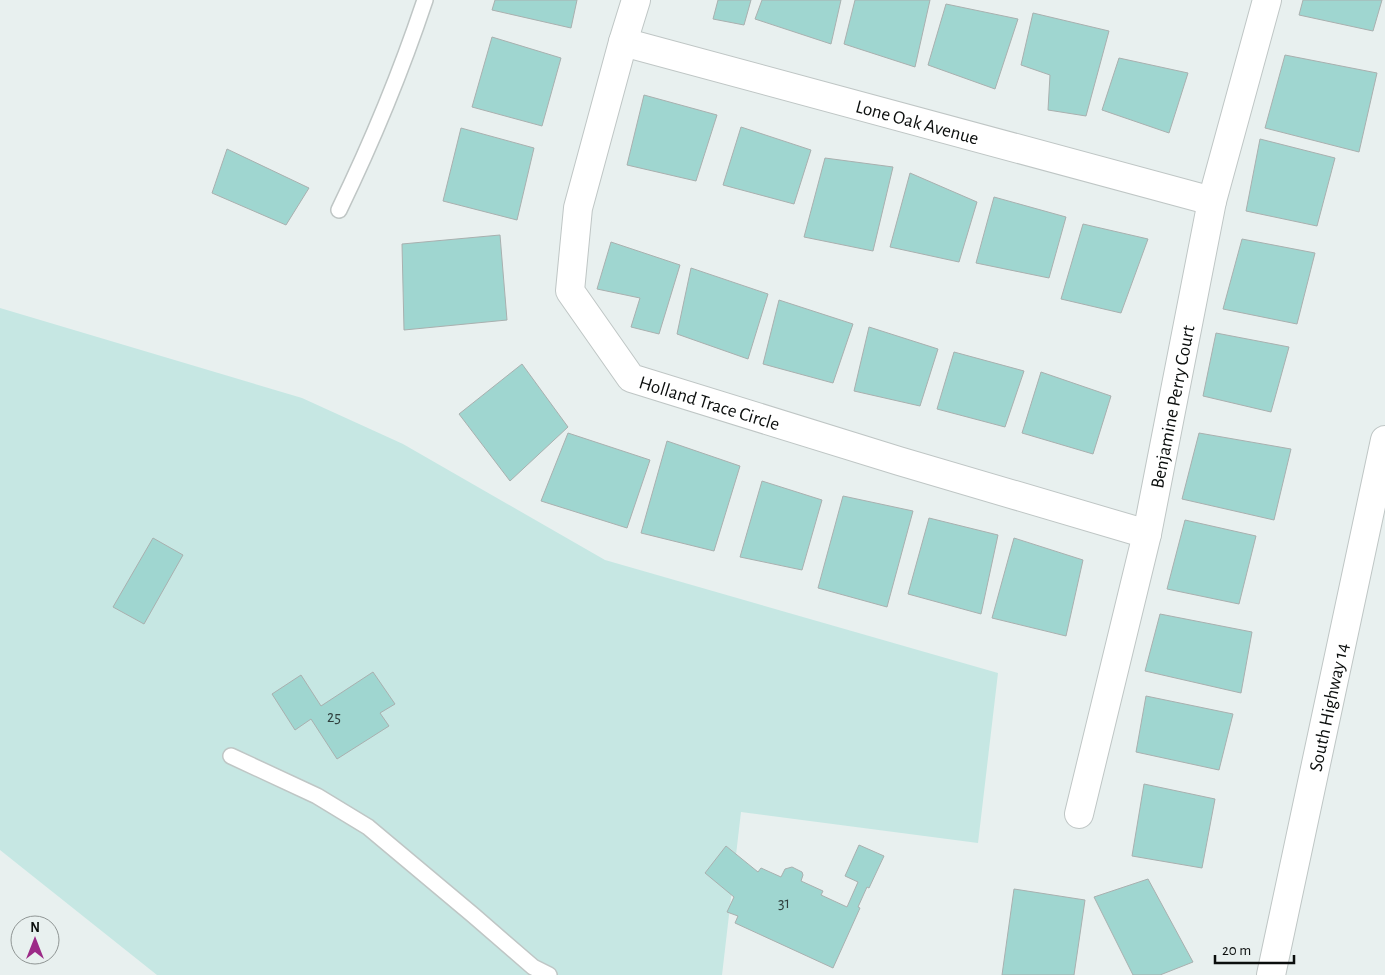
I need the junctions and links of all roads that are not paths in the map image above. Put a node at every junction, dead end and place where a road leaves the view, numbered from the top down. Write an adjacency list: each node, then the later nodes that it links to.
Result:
1 (425, 0): 6 (lane)
2 (636, 0): 4 (street, Holland Trace Circle)
3 (1267, 0): 5 (street, Benjamine Perry Court)
4 (623, 42): 5 (street, Lone Oak Avenue); 8 (street, Holland Trace Circle)
5 (1212, 201): 8 (street, Benjamine Perry Court)
6 (339, 210)
7 (1385, 440): 12 (street, South Highway 14)
8 (1147, 534): 10 (street, Benjamine Perry Court)
9 (231, 756): 11 (lane)
10 (1079, 814)
11 (549, 975)
12 (1271, 975)

